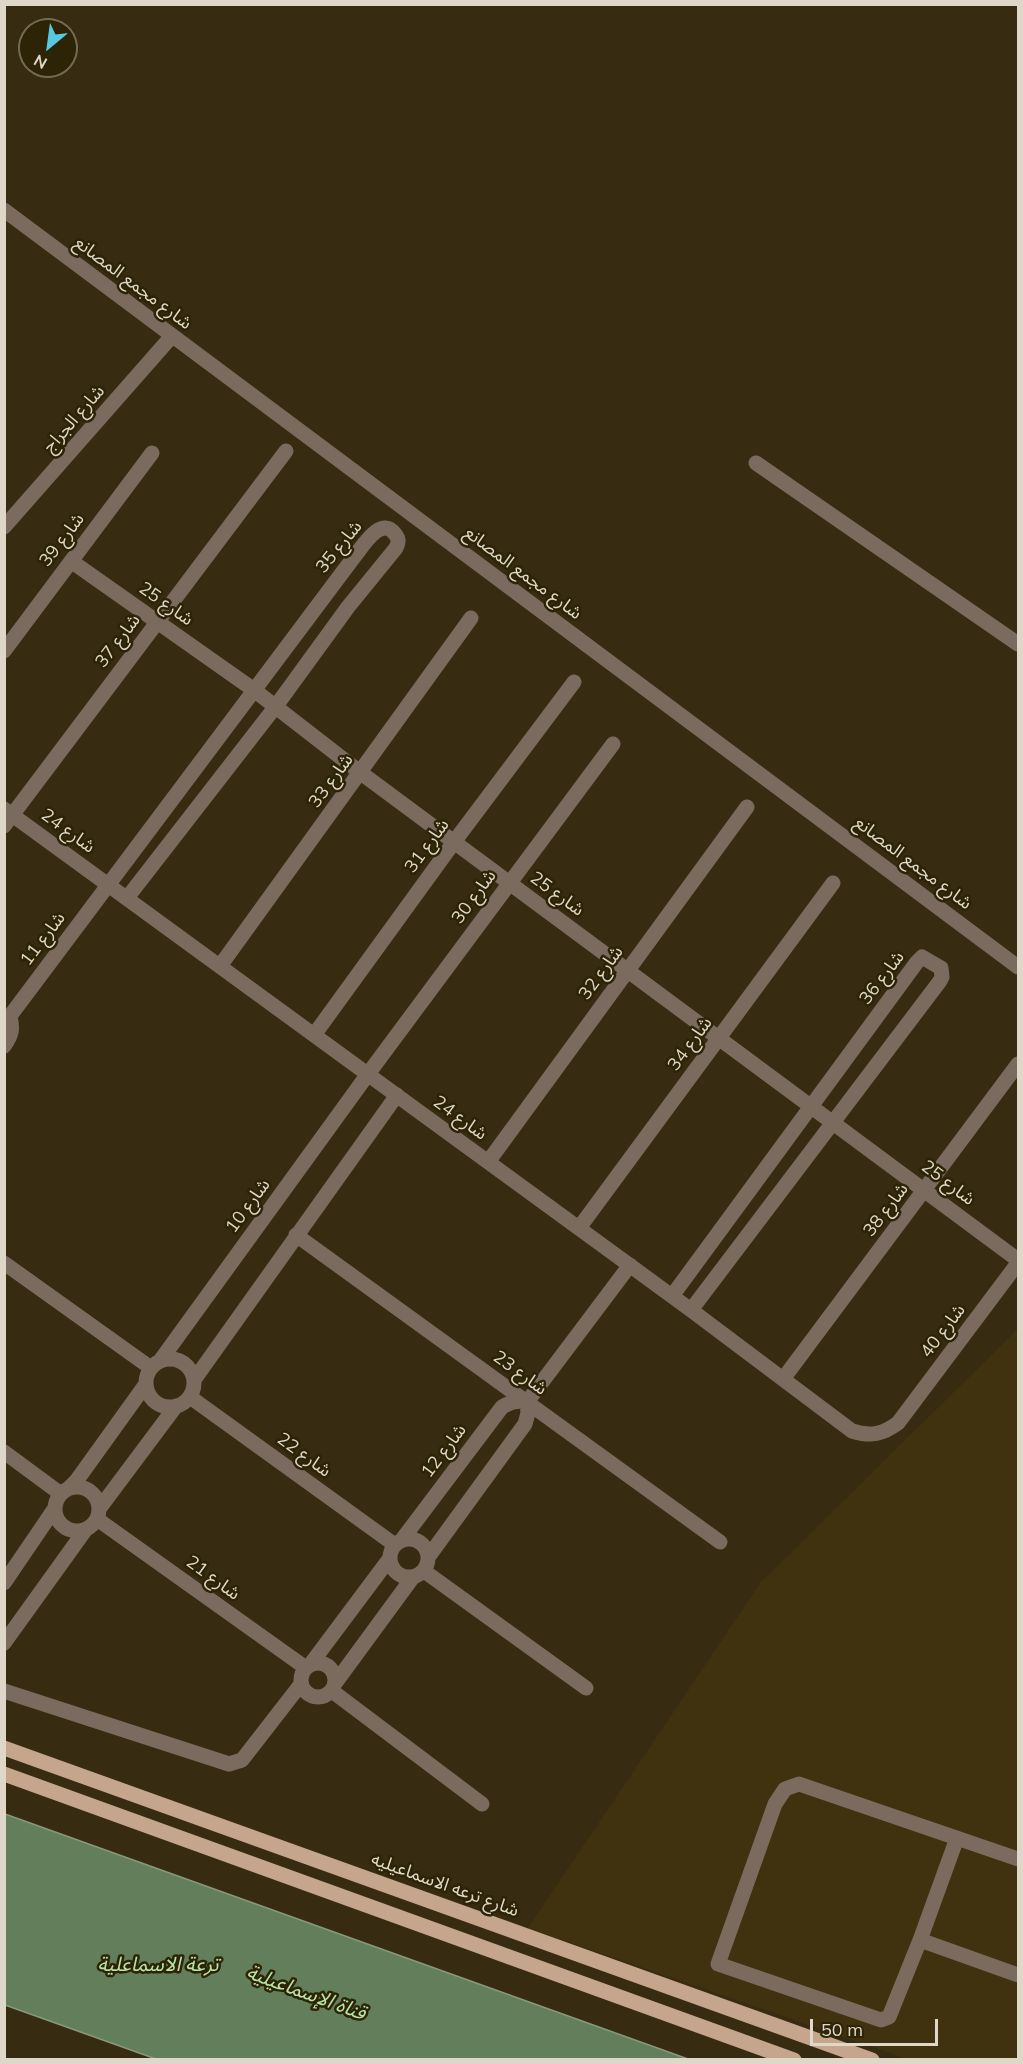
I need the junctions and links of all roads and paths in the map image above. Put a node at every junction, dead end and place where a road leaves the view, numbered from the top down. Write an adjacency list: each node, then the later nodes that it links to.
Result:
1 (4, 210): 2 (street, شارع مجمع المصانع)
2 (172, 336): 6 (street, شارع الجراج); 25 (street, شارع مجمع المصانع)
3 (286, 451): 9 (street, شارع 37)
4 (152, 453): 7 (street, شارع 39)
5 (756, 463): 10 (street)
6 (4, 527)
7 (72, 561): 9 (street, شارع 25); 11 (street, شارع 39)
8 (471, 618): 16 (street, شارع 33)
9 (157, 622): 13 (street, شارع 25); 18 (street, شارع 37)
10 (1018, 644)
11 (4, 651)
12 (574, 682): 19 (street, شارع 31)
13 (254, 690): 14 (street, شارع 25); 14 (street, شارع 35); 22 (street, شارع 35)
14 (276, 706): 16 (street, شارع 25); 23 (street, شارع 35)
15 (613, 744): 20 (street, شارع 30)
16 (361, 773): 19 (street, شارع 25); 24 (street, شارع 33)
17 (747, 807): 26 (street, شارع 32)
18 (7, 817): 22 (street, شارع 24)
19 (454, 842): 20 (street, شارع 25); 28 (street, شارع 31)
20 (509, 883): 26 (street, شارع 25); 32 (street, شارع 30)
21 (833, 883): 29 (street, شارع 34)
22 (108, 884): 23 (street, شارع 24); 27 (street, شارع 11)
23 (127, 898): 24 (street, شارع 24)
24 (220, 966): 28 (street, شارع 24)
25 (1018, 967)
26 (628, 970): 29 (street, شارع 25); 36 (street, شارع 32)
27 (6, 1015): 30 (street, شارع 11)
28 (314, 1035): 32 (street, شارع 24)
29 (720, 1038): 34 (street, شارع 25); 38 (street, شارع 34)
30 (4, 1046)
31 (1018, 1064): 37 (street, شارع 38)
32 (368, 1074): 33 (street, شارع 24); 45 (street, شارع 10)
33 (397, 1095): 36 (street, شارع 24); 39 (street)
34 (812, 1107): 35 (street, شارع 25); 35 (street, شارع 36); 43 (street, شارع 36)
35 (832, 1122): 37 (street, شارع 25); 44 (street, شارع 36)
36 (488, 1162): 38 (street, شارع 24)
37 (925, 1190): 40 (street, شارع 25); 46 (street, شارع 38)
38 (579, 1228): 42 (street, شارع 24)
39 (296, 1235): 47 (street); 50 (street, شارع 23)
40 (1018, 1262): 52 (street, شارع 40)
41 (4, 1263): 45 (street)
42 (630, 1265): 43 (street, شارع 24); 50 (street)
43 (672, 1296): 44 (street, شارع 24)
44 (691, 1310): 46 (street, شارع 24)
45 (156, 1364): 47 (street); 48 (street)
46 (783, 1379): 52 (street, شارع 24)
47 (194, 1380): 49 (street)
48 (146, 1384): 51 (street); 54 (street)
49 (190, 1397): 51 (street); 57 (street, شارع 22)
50 (527, 1402): 56 (street, شارع 23); 57 (street, شارع 12); 58 (street)
51 (176, 1406): 55 (street)
52 (898, 1422)
53 (4, 1452): 54 (street)
54 (62, 1497): 55 (street); 55 (street); 60 (street)
55 (94, 1519): 62 (street); 64 (street, شارع 21)
56 (720, 1542)
57 (395, 1548): 58 (street); 59 (street); 64 (street, شارع 12)
58 (429, 1556): 59 (street)
59 (418, 1574): 66 (street); 67 (street)
60 (4, 1583)
61 (4, 1616): 62 (street)
62 (17, 1626): 63 (street)
63 (4, 1643)
64 (308, 1667): 65 (street); 66 (street)
65 (301, 1684): 66 (street); 68 (street)
66 (334, 1686): 71 (street)
67 (586, 1688)
68 (4, 1691)
69 (4, 1748): 77 (main road, شارع ترعه الاسماعيليه)
70 (4, 1774): 76 (main road)
71 (482, 1804)
72 (957, 1838): 73 (street); 74 (street); 74 (street)
73 (1018, 1859)
74 (920, 1940): 75 (street)
75 (1018, 1975)
76 (794, 2060)
77 (872, 2060)

